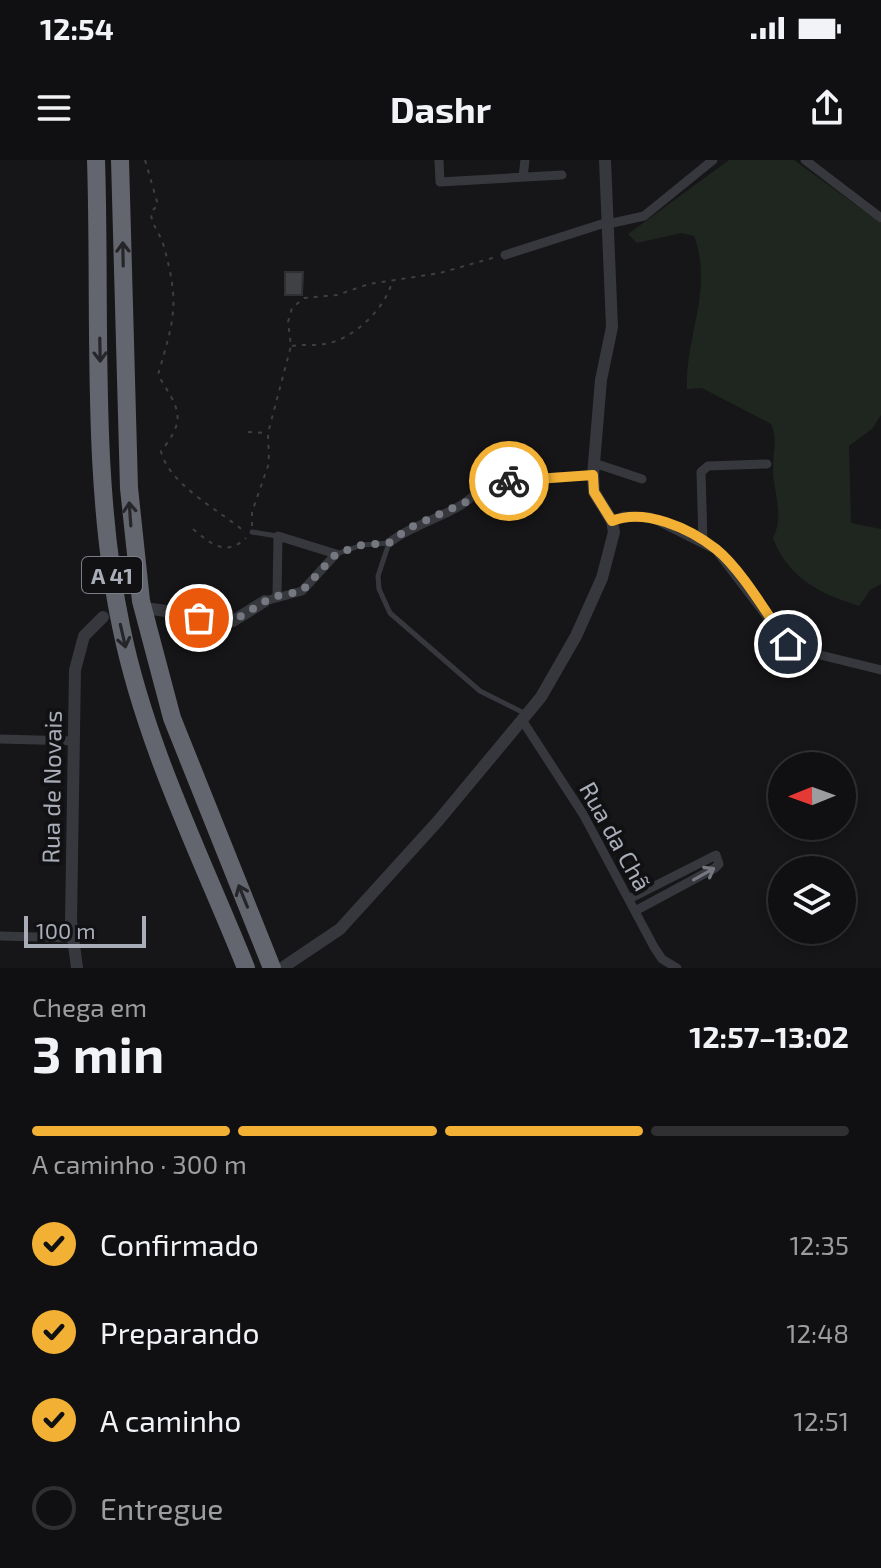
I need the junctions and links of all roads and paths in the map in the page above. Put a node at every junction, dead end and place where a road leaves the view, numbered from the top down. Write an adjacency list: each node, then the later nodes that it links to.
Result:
1 (96, 160): 41 (highway, A 41, one-way to 41)
2 (120, 160): 39 (highway, A 41, one-way to 2)
3 (145, 160): 23 (path)
4 (439, 160): 10 (street)
5 (525, 160): 10 (street)
6 (605, 160): 12 (street)
7 (713, 160): 12 (street)
8 (805, 160): 11 (street)
9 (562, 175): 10 (street)
10 (523, 177)
11 (881, 218)
12 (608, 223): 13 (street); 19 (street)
13 (505, 255): 14 (path)
14 (392, 281): 15 (path); 15 (path)
15 (291, 346): 17 (path)
16 (248, 432): 17 (path)
17 (268, 433): 23 (path)
18 (767, 464): 25 (street)
19 (594, 469): 20 (street); 21 (street); 26 (street)
20 (642, 479)
21 (612, 521): 25 (street); 32 (street)
22 (193, 529): 23 (path)
23 (251, 533): 24 (lane)
24 (278, 536): 27 (street); 28 (street)
25 (703, 542): 31 (street)
26 (389, 543): 27 (lane); 32 (lane)
27 (336, 554): 28 (street)
28 (271, 598): 29 (street)
29 (152, 609)
30 (103, 617): 34 (street, Rua de Novais)
31 (881, 670)
32 (524, 717): 35 (street, Rua da Chã); 39 (street)
33 (0, 739): 34 (street)
34 (74, 741): 38 (street, Rua de Novais)
35 (629, 899): 36 (street, Rua da Chã); 36 (street, one-way to 35)
36 (635, 911): 42 (street, Rua da Chã)
37 (0, 936): 38 (street)
38 (73, 938): 40 (street, Rua de Novais)
39 (279, 967)
40 (77, 968)
41 (246, 968)
42 (677, 968)

